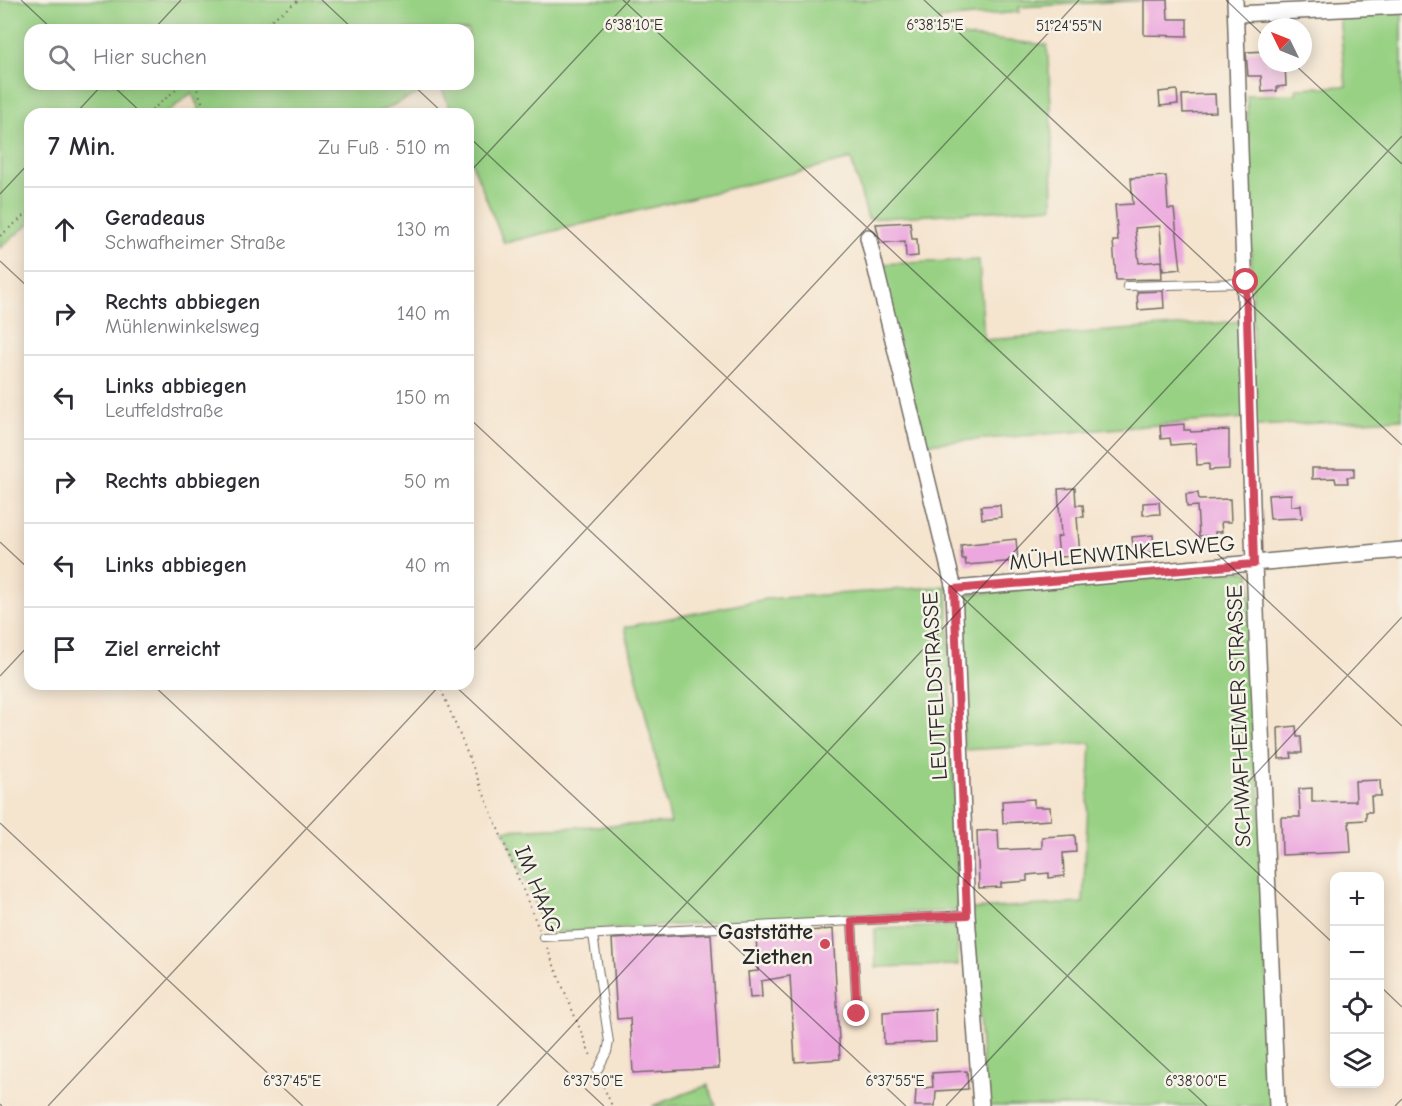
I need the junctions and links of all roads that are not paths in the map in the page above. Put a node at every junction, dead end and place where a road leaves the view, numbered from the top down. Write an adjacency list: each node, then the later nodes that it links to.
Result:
1 (1402, 6): 2 (street)
2 (1236, 7): 4 (street, SCHWAFHEIMER STRASSE)
3 (868, 237): 8 (street, LEUTFELDSTRASSE)
4 (1246, 282): 5 (lane); 7 (street, SCHWAFHEIMER STRASSE)
5 (1127, 286)
6 (1402, 550): 7 (street, MÜHLENWINKELSWEG)
7 (1254, 564): 8 (street, MÜHLENWINKELSWEG); 16 (street, SCHWAFHEIMER STRASSE)
8 (954, 589): 9 (street, LEUTFELDSTRASSE)
9 (967, 915): 10 (lane); 15 (street, LEUTFELDSTRASSE)
10 (852, 921): 11 (lane); 13 (lane)
11 (593, 934): 12 (lane); 14 (lane)
12 (543, 938)
13 (857, 1014)
14 (597, 1071)
15 (981, 1106)
16 (1277, 1106)

